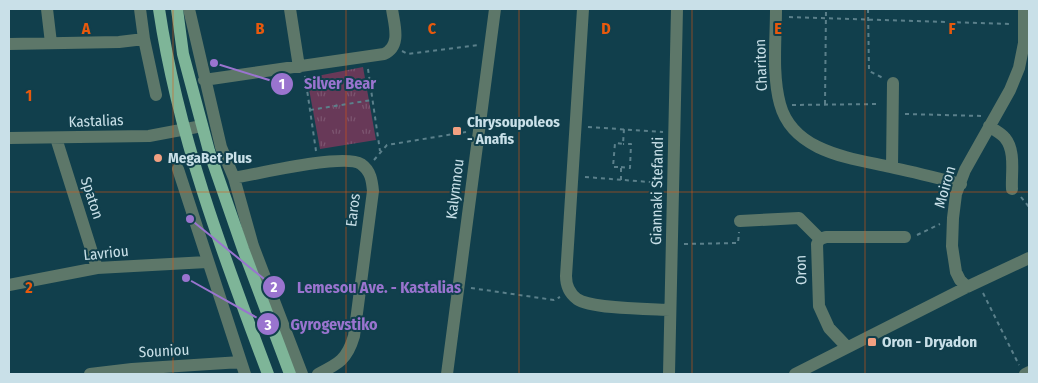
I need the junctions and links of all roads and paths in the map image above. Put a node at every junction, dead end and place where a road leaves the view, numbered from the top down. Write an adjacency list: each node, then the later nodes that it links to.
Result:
1 (46, 9): 19 (street)
2 (140, 9): 18 (street)
3 (159, 9): 38 (main road)
4 (177, 9): 34 (main road)
5 (189, 9): 25 (street)
6 (290, 9): 24 (street)
7 (392, 9): 22 (street)
8 (495, 9): 20 (street, Kalymnou)
9 (583, 9): 49 (street)
10 (678, 9): 52 (street, Giannaki Stefandi)
11 (826, 9): 15 (path)
12 (868, 9): 16 (path)
13 (1024, 9): 17 (street, Moiron)
14 (776, 13): 15 (path); 30 (street, Chariton)
15 (826, 18): 16 (path); 29 (path)
16 (868, 19): 17 (path); 26 (path)
17 (1024, 25): 33 (street, Moiron)
18 (144, 39): 19 (street); 27 (street)
19 (51, 43): 21 (street)
20 (490, 43): 22 (path); 36 (street, Kalymnou)
21 (9, 44)
22 (394, 47): 23 (street)
23 (366, 57): 24 (street); 28 (path)
24 (301, 67): 25 (street); 32 (path)
25 (204, 80): 50 (street)
26 (893, 83): 31 (street)
27 (156, 95)
28 (372, 100): 32 (path); 43 (path)
29 (825, 104): 30 (path); 31 (path)
30 (780, 105): 46 (street, Chariton)
31 (892, 109): 33 (path); 46 (street)
32 (310, 110): 44 (path)
33 (992, 121): 53 (street, Moiron); 54 (street)
34 (202, 126): 38 (street, Kastalias); 75 (main road)
35 (581, 126): 37 (path)
36 (479, 129): 43 (path); 66 (street, Kalymnou)
37 (624, 129): 39 (path); 42 (path)
38 (184, 130): 41 (street, Kastalias); 74 (main road)
39 (664, 132)
40 (9, 138): 41 (street, Kastalias)
41 (56, 138): 63 (street, Spaton)
42 (623, 144): 45 (path); 45 (path)
43 (380, 152): 48 (path)
44 (318, 163): 48 (street); 50 (street)
45 (621, 167): 51 (path)
46 (892, 167): 53 (street, Chariton)
47 (178, 169): 62 (street)
48 (367, 170): 77 (street, Earos)
49 (572, 176): 51 (path); 67 (street)
50 (234, 178): 76 (street)
51 (621, 180): 52 (path)
52 (673, 184): 60 (street, Giannaki Stefandi)
53 (961, 184): 55 (street, Moiron)
54 (1012, 189)
55 (953, 218): 57 (path); 64 (street, Moiron)
56 (740, 220): 58 (street)
57 (905, 237): 58 (street, Oron)
58 (820, 239): 69 (street, Oron)
59 (738, 243): 60 (path)
60 (672, 244): 68 (street, Giannaki Stefandi)
61 (1029, 258): 64 (street)
62 (207, 262): 63 (street, Lavriou); 70 (street)
63 (97, 268): 65 (street, Lavriou)
64 (972, 284): 69 (street); 72 (path)
65 (9, 286)
66 (458, 287): 67 (path); 78 (street, Kalymnou)
67 (570, 293): 68 (street)
68 (670, 310): 79 (street, Giannaki Stefandi)
69 (847, 347): 80 (street)
70 (243, 368): 71 (street, Souniou)
71 (133, 371): 73 (street, Souniou)
72 (1024, 371)
73 (90, 374)
74 (268, 374)
75 (290, 374)
76 (302, 374)
77 (318, 374)
78 (447, 374)
79 (669, 374)
80 (795, 374)

